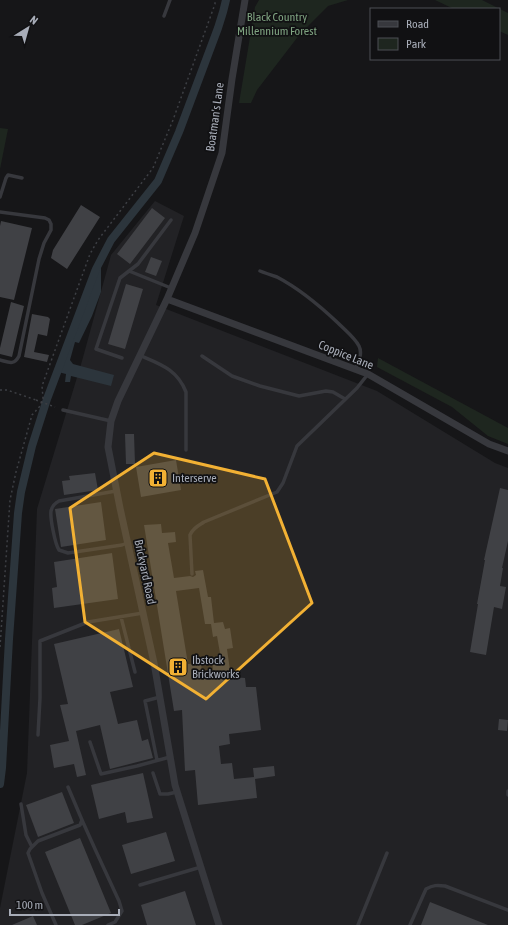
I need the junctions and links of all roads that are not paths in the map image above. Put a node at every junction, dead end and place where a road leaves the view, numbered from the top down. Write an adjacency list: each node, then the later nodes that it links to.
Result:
1 (170, 0): 3 (lane)
2 (245, 0): 8 (street, Boatman's Lane)
3 (164, 16)
4 (22, 178): 5 (lane)
5 (0, 198)
6 (0, 212): 16 (lane)
7 (171, 220): 9 (lane)
8 (195, 233): 11 (street, Brickyard Road)
9 (129, 271): 11 (lane); 15 (lane)
10 (260, 271): 17 (lane)
11 (171, 288): 12 (street, Brickyard Road)
12 (167, 299): 13 (street, Brickyard Road); 17 (street, Coppice Lane)
13 (140, 355): 21 (street, Brickyard Road); 22 (lane)
14 (202, 356): 19 (lane)
15 (122, 358)
16 (0, 360)
17 (355, 369): 18 (street, Coppice Lane)
18 (368, 374): 19 (lane); 23 (street, Coppice Lane)
19 (345, 399): 26 (lane)
20 (63, 410): 21 (lane)
21 (111, 421): 24 (street, Brickyard Road)
22 (186, 450)
23 (508, 451)
24 (116, 491): 25 (street, Brickyard Road); 25 (lane)
25 (128, 543): 27 (street, Brickyard Road)
26 (192, 574)
27 (143, 613): 28 (lane); 30 (street, Brickyard Road)
28 (121, 617): 29 (lane); 31 (lane)
29 (135, 672)
30 (160, 697): 33 (street, Brickyard Road); 34 (lane)
31 (38, 735)
32 (90, 742): 34 (lane)
33 (170, 757): 34 (lane); 38 (street, Brickyard Road)
34 (157, 760)
35 (153, 773): 38 (lane)
36 (68, 787): 41 (lane)
37 (508, 791): 39 (lane)
38 (178, 792): 44 (street, Brickyard Road)
39 (508, 795)
40 (21, 804): 42 (lane)
41 (82, 820): 42 (lane); 48 (lane)
42 (32, 847): 47 (lane)
43 (386, 853): 50 (lane)
44 (201, 867): 45 (lane); 49 (street, Brickyard Road)
45 (140, 885)
46 (508, 910): 51 (lane)
47 (56, 925)
48 (108, 925)
49 (219, 925)
50 (358, 925)
51 (410, 925)

